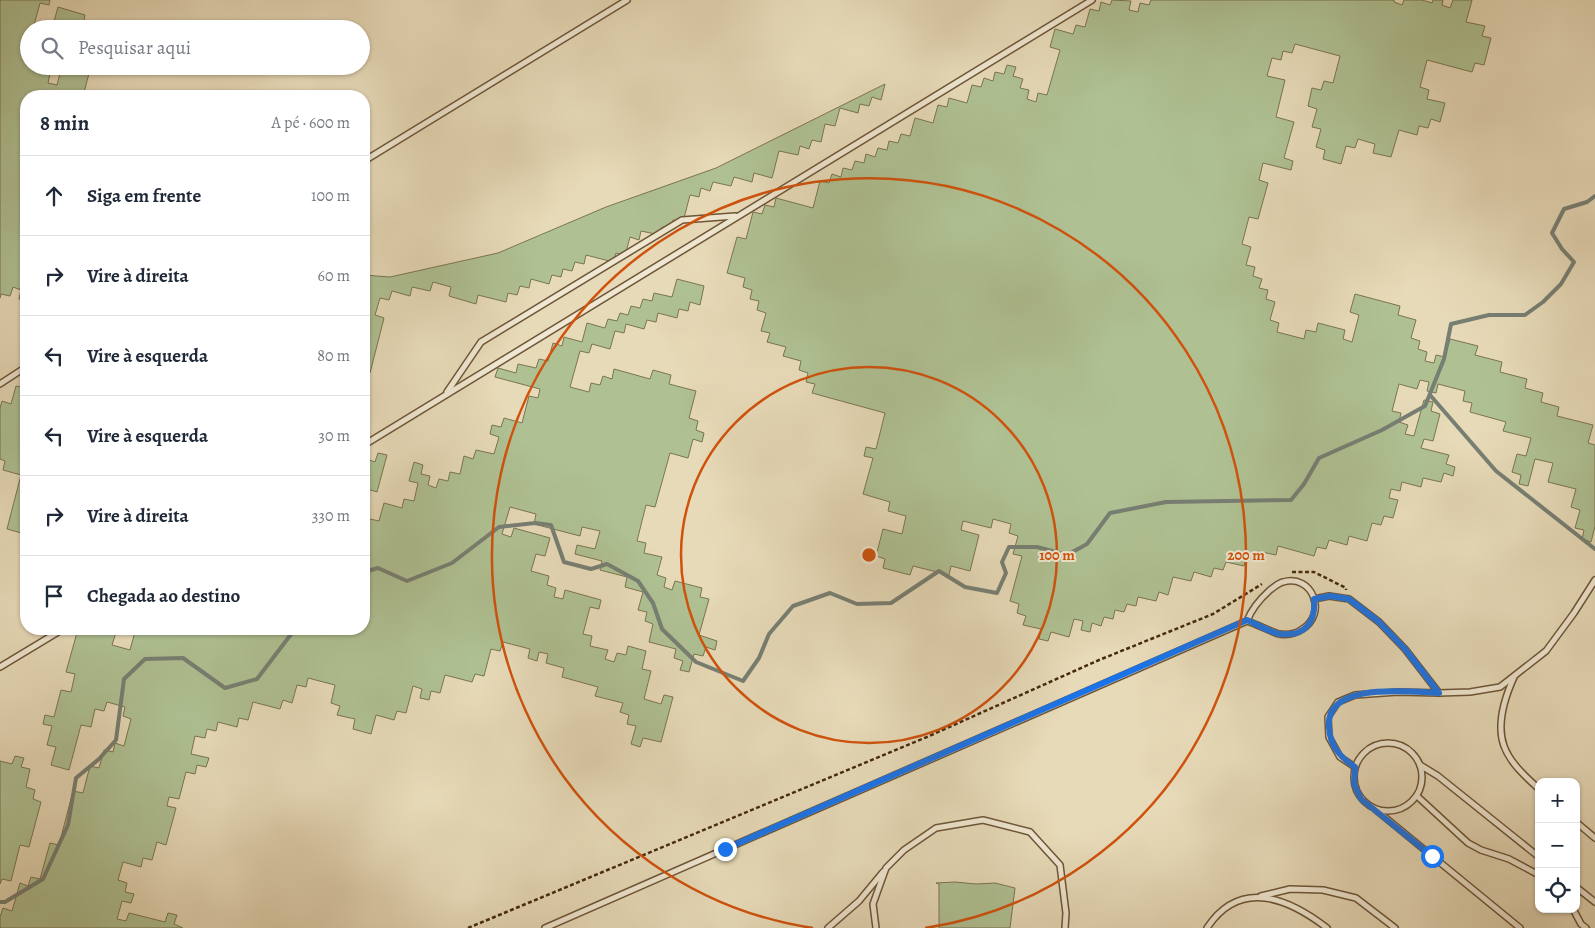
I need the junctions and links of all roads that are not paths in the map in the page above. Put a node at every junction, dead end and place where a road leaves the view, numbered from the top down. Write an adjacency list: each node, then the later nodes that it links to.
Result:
1 (627, 0): 3 (lane)
2 (1092, 0): 4 (lane)
3 (370, 157)
4 (738, 216): 7 (lane); 7 (lane)
5 (20, 372): 6 (lane)
6 (0, 384)
7 (446, 395): 8 (lane)
8 (370, 441)
9 (1595, 580): 14 (lane)
10 (1314, 599): 11 (lane); 11 (lane); 15 (lane)
11 (1247, 620): 30 (lane)
12 (53, 635): 13 (lane)
13 (0, 667)
14 (1514, 676): 15 (lane); 18 (lane)
15 (1439, 693): 17 (lane)
16 (1420, 764): 17 (lane); 19 (lane); 23 (lane)
17 (1355, 767): 20 (lane)
18 (1535, 785)
19 (1417, 796): 20 (lane); 25 (lane)
20 (1374, 809): 37 (lane)
21 (1577, 823): 22 (lane)
22 (1595, 838)
23 (1535, 854)
24 (886, 868): 31 (lane); 32 (lane); 33 (lane)
25 (1535, 873)
26 (1580, 890): 28 (lane)
27 (1261, 896): 34 (lane); 35 (lane); 36 (lane)
28 (1595, 902)
29 (1575, 913): 38 (lane)
30 (545, 928)
31 (828, 928)
32 (876, 928)
33 (1066, 928)
34 (1207, 928)
35 (1327, 928)
36 (1395, 928)
37 (1520, 928)
38 (1586, 928)

